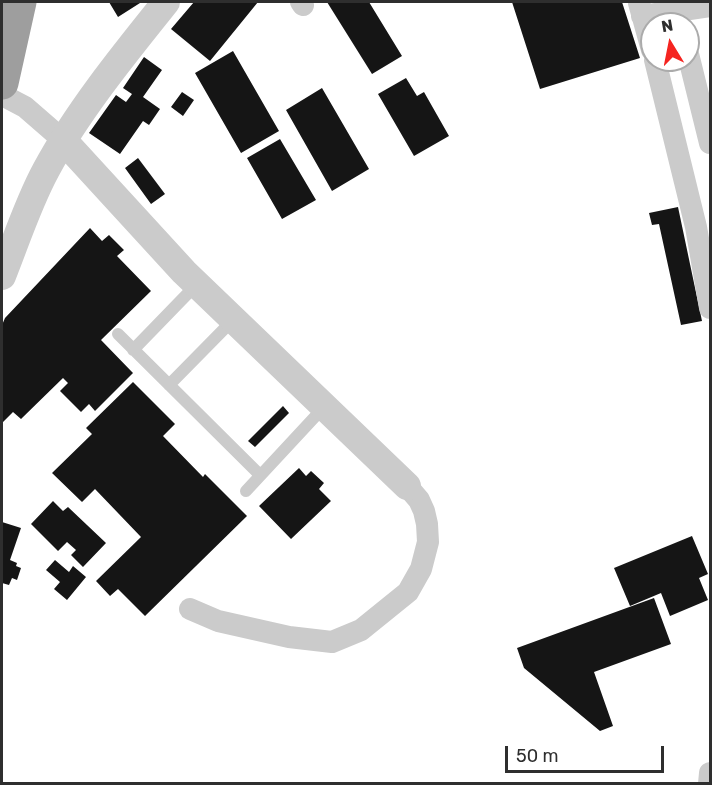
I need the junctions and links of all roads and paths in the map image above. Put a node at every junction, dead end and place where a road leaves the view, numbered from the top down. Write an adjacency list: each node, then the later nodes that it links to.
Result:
1 (20, 2): 7 (highway)
2 (166, 2): 9 (street)
3 (711, 6): 4 (street)
4 (694, 12)
5 (658, 72): 13 (street)
6 (693, 72): 10 (street)
7 (2, 83)
8 (2, 95): 9 (street)
9 (63, 140): 11 (street); 12 (street)
10 (711, 143)
11 (2, 276)
12 (197, 284): 14 (street); 16 (lane)
13 (711, 308)
14 (234, 320): 17 (lane); 18 (street)
15 (118, 334): 16 (lane)
16 (133, 350): 17 (lane)
17 (169, 385): 19 (lane)
18 (324, 407): 19 (lane); 20 (street)
19 (260, 475): 21 (lane)
20 (407, 486): 22 (street)
21 (246, 491)
22 (190, 609)
23 (711, 773): 24 (street)
24 (709, 783)

